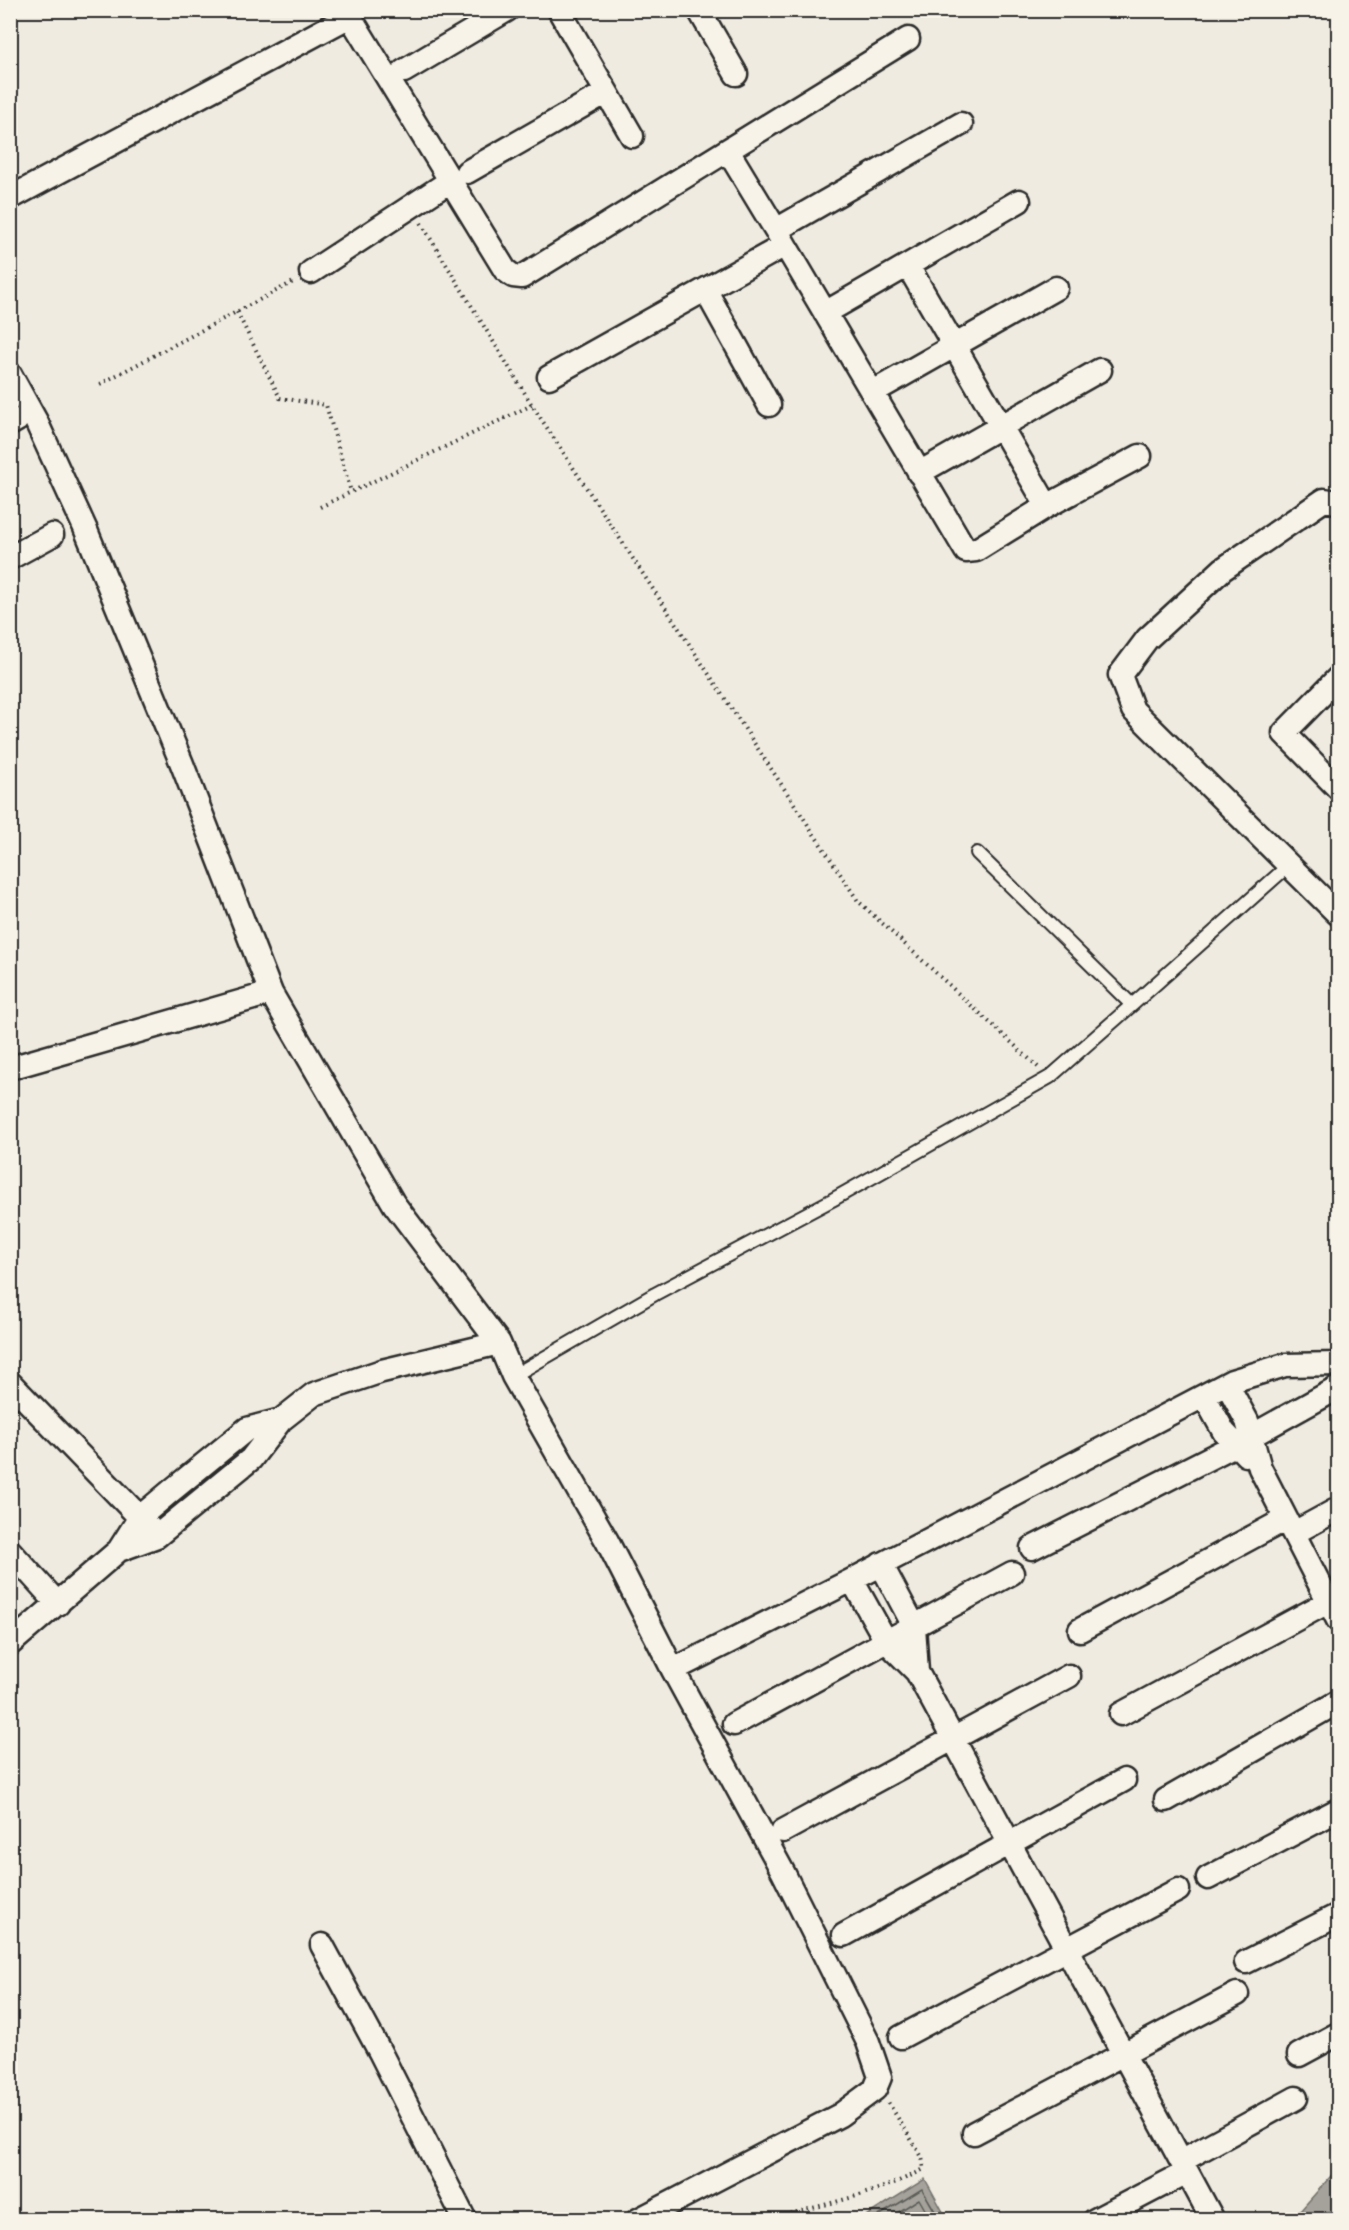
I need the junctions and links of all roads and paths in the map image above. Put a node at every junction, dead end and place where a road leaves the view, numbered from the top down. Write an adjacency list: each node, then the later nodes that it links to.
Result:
1 (507, 10): 6 (street)
2 (559, 10): 8 (street)
3 (699, 10): 7 (street)
4 (348, 13): 12 (street); 13 (street)
5 (908, 39): 11 (street)
6 (404, 71)
7 (736, 74)
8 (605, 93): 10 (street); 12 (street)
9 (961, 124): 16 (street)
10 (632, 136)
11 (728, 152): 12 (street); 16 (street)
12 (459, 177): 15 (street)
13 (10, 198)
14 (1019, 201): 17 (street)
15 (411, 207): 18 (street); 29 (path)
16 (780, 237): 20 (street); 22 (street)
17 (908, 266): 22 (street); 23 (street)
18 (311, 272): 21 (path)
19 (1056, 288): 23 (street)
20 (706, 291): 26 (street); 30 (street)
21 (237, 312): 27 (path); 34 (path)
22 (825, 313): 28 (street)
23 (952, 345): 28 (street); 31 (street)
24 (1100, 370): 31 (street)
25 (10, 374): 45 (street)
26 (549, 377)
27 (100, 384)
28 (873, 392): 33 (street)
29 (532, 405): 34 (path); 48 (path)
30 (769, 405)
31 (1000, 427): 33 (street); 36 (street)
32 (1140, 456): 36 (street)
33 (919, 473): 36 (street)
34 (351, 492): 37 (path)
35 (1338, 502): 43 (street)
36 (1047, 506)
37 (320, 507)
38 (52, 534): 39 (street)
39 (10, 558)
40 (1338, 678): 41 (street)
41 (1338, 788)
42 (977, 853): 46 (lane)
43 (1288, 866): 44 (street); 46 (lane)
44 (1338, 914)
45 (271, 993): 47 (street); 49 (street)
46 (1132, 1005): 48 (lane)
47 (10, 1068)
48 (1050, 1077): 51 (lane)
49 (499, 1343): 51 (street); 56 (street)
50 (1338, 1364): 53 (street)
51 (513, 1376): 74 (street)
52 (10, 1383): 59 (street)
53 (1227, 1384): 55 (street); 57 (street)
54 (1338, 1388): 57 (street)
55 (1204, 1396): 57 (street); 65 (street)
56 (281, 1420): 59 (street); 61 (street)
57 (1243, 1440): 60 (street); 62 (street)
58 (1338, 1509): 60 (street)
59 (140, 1517): 61 (street); 63 (street)
60 (1290, 1526): 69 (street); 71 (street)
61 (157, 1536): 63 (street)
62 (1032, 1548)
63 (119, 1550): 68 (street)
64 (10, 1551): 68 (street)
65 (881, 1564): 67 (street); 70 (street)
66 (1012, 1573): 70 (street)
67 (852, 1580): 72 (street); 74 (street)
68 (58, 1604): 73 (street)
69 (1334, 1611): 78 (street)
70 (914, 1626): 72 (street); 75 (street)
71 (1080, 1630)
72 (886, 1641): 75 (street); 79 (street)
73 (10, 1644)
74 (673, 1670): 98 (street)
75 (916, 1672): 80 (street)
76 (1068, 1676): 80 (street)
77 (1338, 1702): 82 (street)
78 (1121, 1714)
79 (734, 1724)
80 (950, 1738): 84 (street); 85 (street)
81 (1124, 1780): 85 (street)
82 (1166, 1800)
83 (1338, 1810): 86 (street)
84 (783, 1831)
85 (1007, 1844): 89 (street); 91 (street)
86 (1208, 1878)
87 (1178, 1890): 91 (street)
88 (1338, 1915): 92 (street)
89 (844, 1935)
90 (322, 1945): 102 (street)
91 (1065, 1950): 95 (street); 97 (street)
92 (1246, 1962)
93 (1237, 1994): 97 (street)
94 (1338, 2034): 96 (street)
95 (901, 2037)
96 (1299, 2055)
97 (1123, 2056): 100 (street); 101 (street)
98 (875, 2089): 103 (street); 104 (path)
99 (1296, 2098): 101 (street)
100 (974, 2133)
101 (1184, 2167): 105 (street); 106 (street)
102 (465, 2220)
103 (638, 2220)
104 (767, 2220)
105 (1095, 2220)
106 (1213, 2220)

